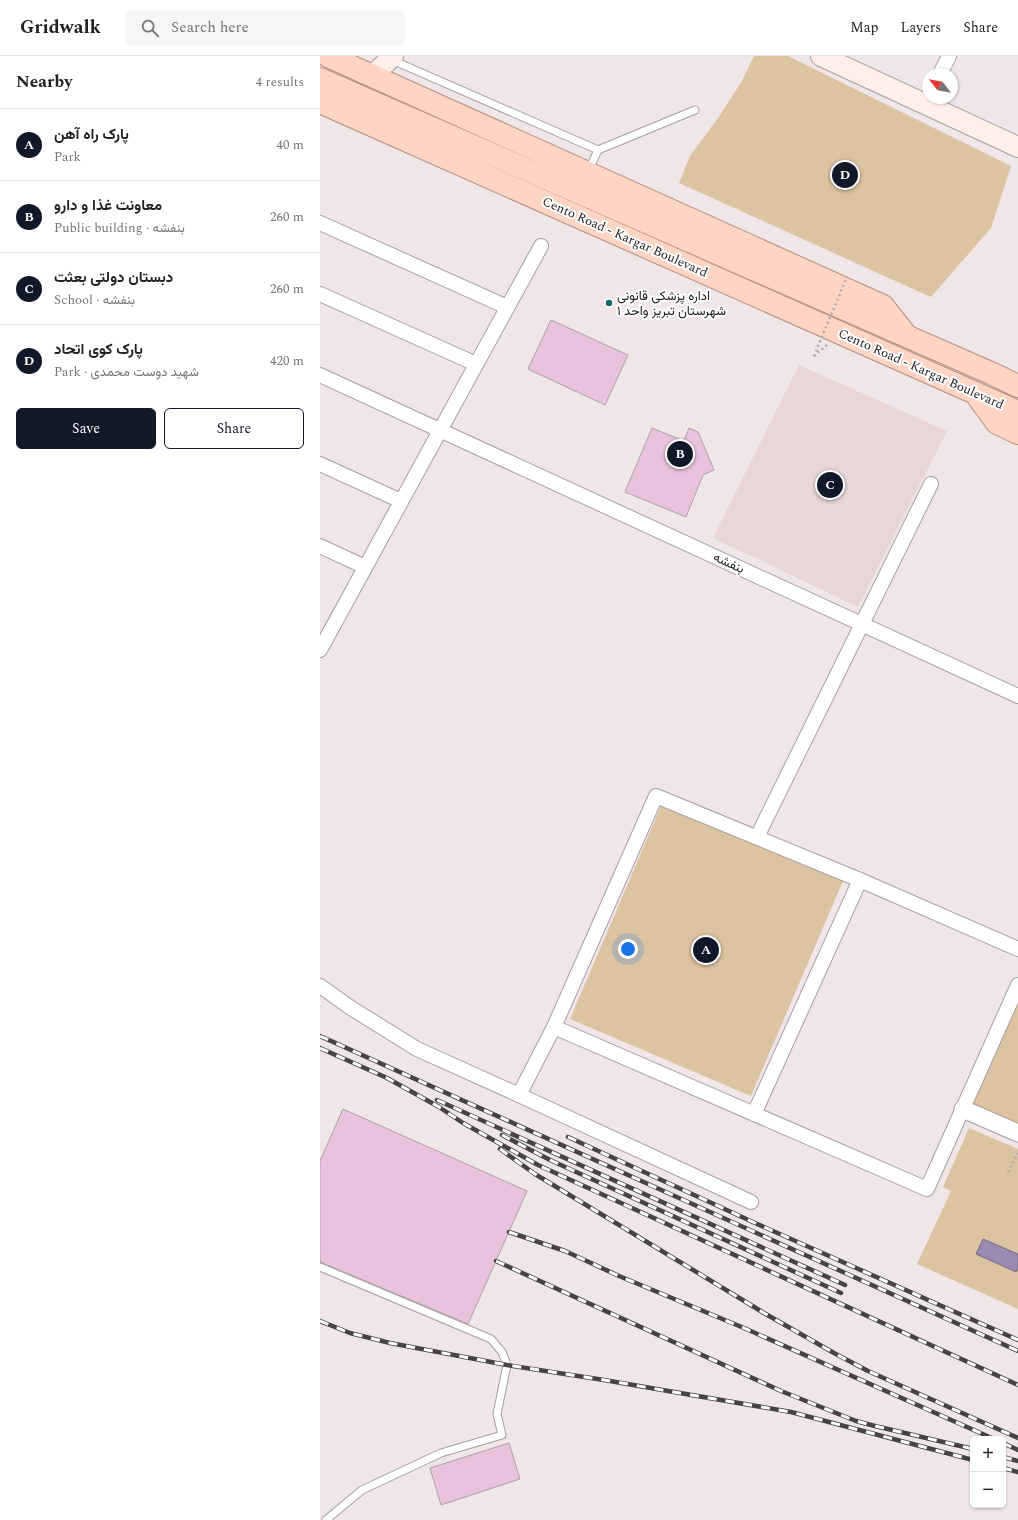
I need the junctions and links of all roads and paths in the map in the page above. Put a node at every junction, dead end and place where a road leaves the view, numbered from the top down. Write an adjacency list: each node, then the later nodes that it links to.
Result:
1 (328, 56): 6 (highway)
2 (821, 56): 8 (main road)
3 (949, 56): 5 (street)
4 (391, 57): 6 (main road); 13 (lane)
5 (943, 68)
6 (372, 76): 14 (highway)
7 (320, 79): 20 (highway, Cento Road - Kargar Boulevard)
8 (922, 99)
9 (320, 102): 27 (highway, Cento Road - Kargar Boulevard)
10 (933, 104): 12 (main road)
11 (694, 110): 13 (lane)
12 (1018, 147)
13 (598, 150): 14 (lane)
14 (588, 173): 20 (highway)
15 (320, 223): 19 (street)
16 (541, 246): 19 (street)
17 (846, 280): 21 (path, bridge)
18 (320, 294): 22 (street)
19 (507, 308): 22 (street)
20 (909, 338): 23 (highway, Cento Road - Kargar Boulevard)
21 (814, 356)
22 (476, 364): 29 (street)
23 (993, 374): 25 (highway); 26 (highway, Cento Road - Kargar Boulevard)
24 (320, 375): 29 (street, بنفشه)
25 (1018, 381)
26 (1018, 386)
27 (974, 392): 28 (highway, Cento Road - Kargar Boulevard); 30 (highway)
28 (1018, 412)
29 (440, 430): 33 (street); 36 (street, بنفشه)
30 (1018, 433)
31 (320, 464): 33 (street)
32 (931, 484): 36 (street)
33 (401, 501): 35 (street)
34 (320, 546): 35 (street)
35 (365, 567): 37 (street)
36 (862, 624): 39 (street, بنفشه); 40 (street)
37 (326, 625): 38 (street)
38 (320, 650)
39 (1018, 696)
40 (757, 837): 41 (street); 45 (street)
41 (860, 880): 42 (street); 48 (street)
42 (1018, 949)
43 (1018, 985): 47 (street)
44 (320, 986): 46 (street)
45 (554, 1027): 46 (street); 48 (street)
46 (520, 1095): 52 (street)
47 (963, 1108): 48 (street); 49 (street)
48 (754, 1114)
49 (1018, 1133)
50 (1018, 1153): 51 (path)
51 (1008, 1172)
52 (751, 1202)
53 (320, 1267): 54 (lane)
54 (326, 1520)

